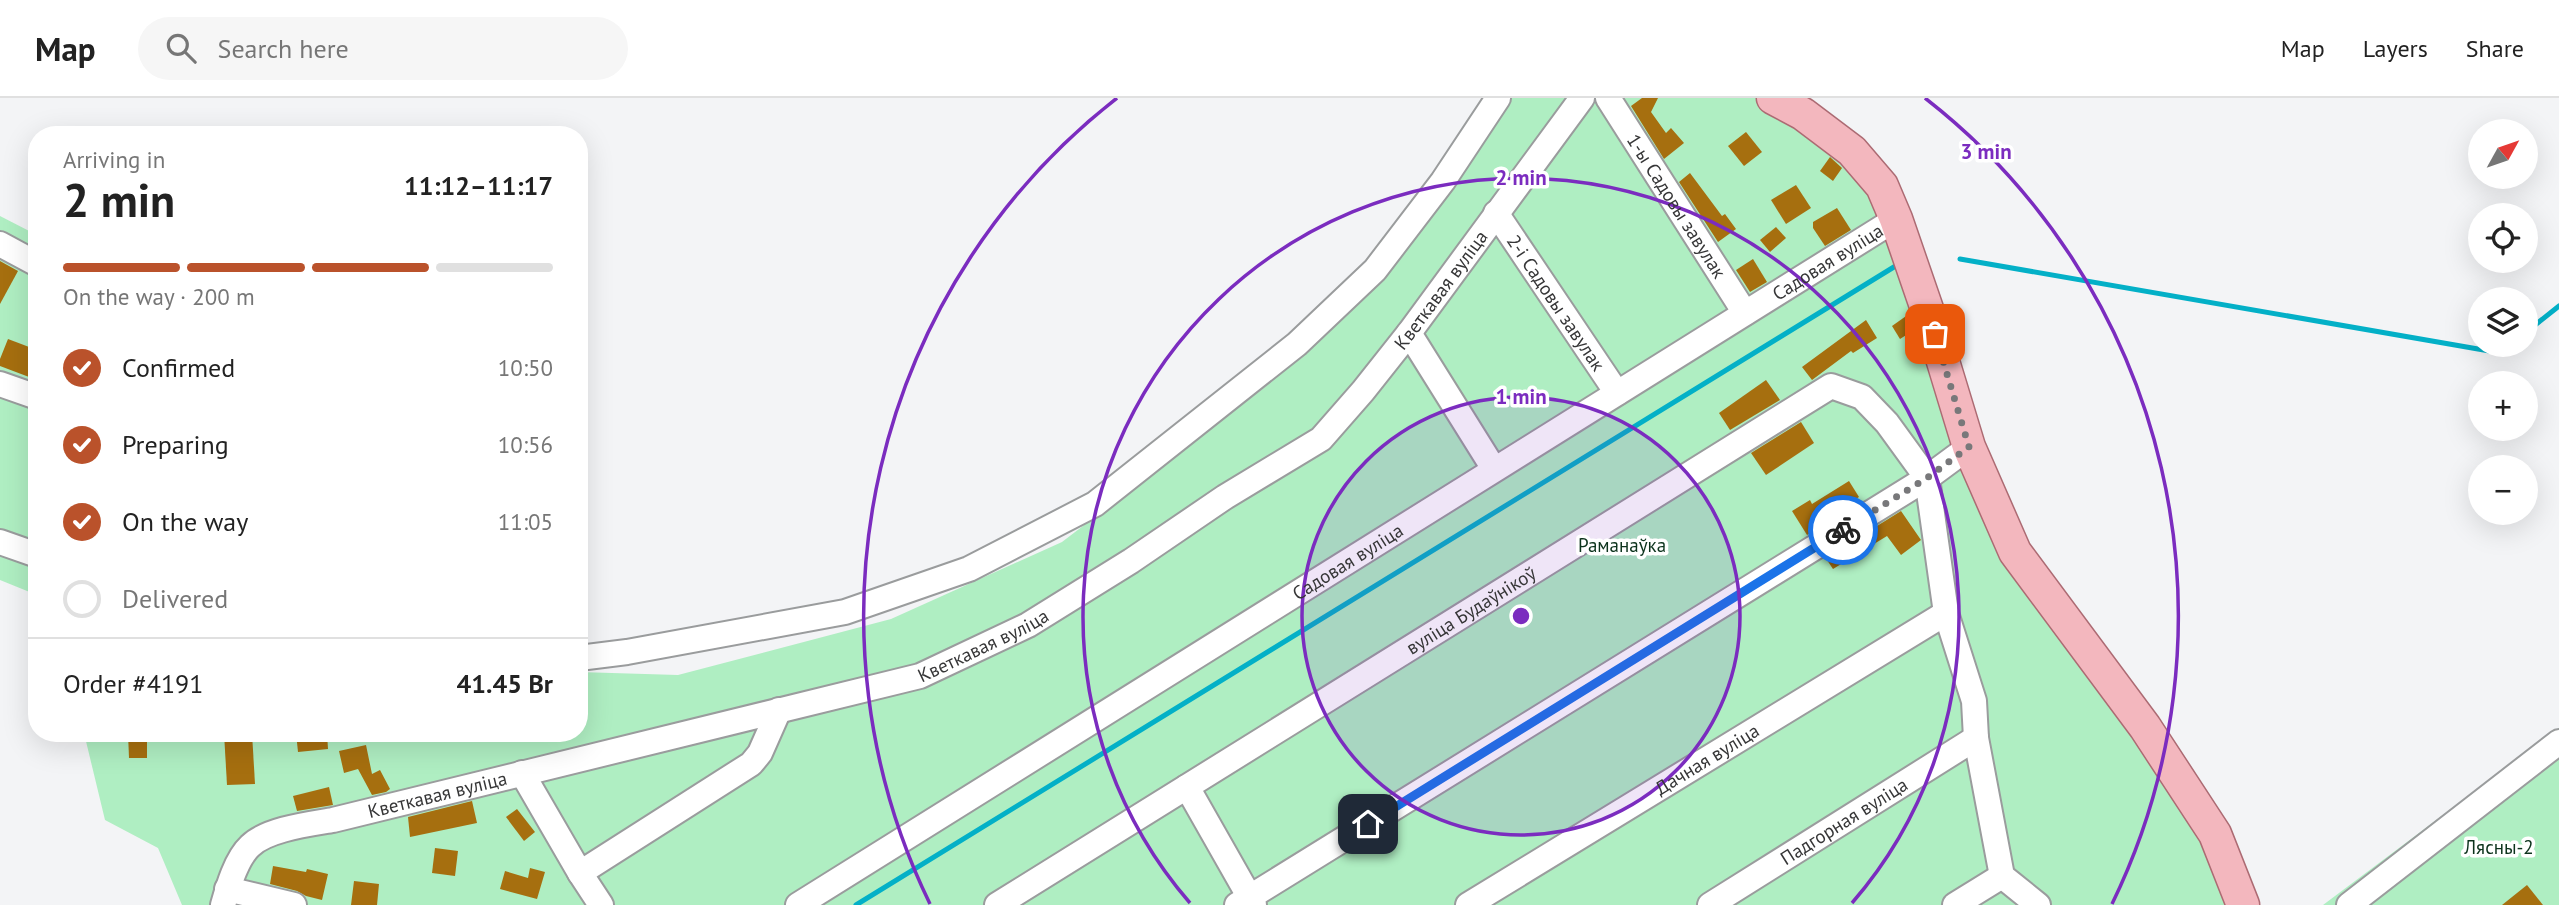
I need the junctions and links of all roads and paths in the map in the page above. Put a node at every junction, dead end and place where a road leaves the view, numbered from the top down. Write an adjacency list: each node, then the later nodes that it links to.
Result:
1 (1498, 98): 20 (street)
2 (1582, 98): 5 (street, Кветкавая вуліца)
3 (1608, 98): 9 (street, 1-ы Садовы завулак)
4 (1773, 98): 6 (main road)
5 (1496, 213): 10 (street, Кветкавая вуліца); 12 (street, 2-і Садовы завулак)
6 (1896, 219): 9 (street, Садовая вуліца); 14 (main road)
7 (0, 244): 8 (street)
8 (28, 259)
9 (1745, 313): 12 (street, Садовая вуліца)
10 (1409, 333): 15 (street); 21 (street, Кветкавая вуліца)
11 (0, 384): 13 (street)
12 (1617, 393): 15 (street, Садовая вуліца)
13 (28, 394)
14 (1969, 447): 16 (street); 38 (main road)
15 (1494, 469): 32 (street, Садовая вуліца)
16 (1927, 478): 19 (street); 25 (street, вуліца Будаўнікоў); 29 (street)
17 (0, 542): 18 (street)
18 (28, 552)
19 (1946, 613): 22 (street); 34 (street, Дачная вуліца)
20 (588, 656)
21 (779, 710): 24 (street, Кветкавая вуліца); 26 (street)
22 (1976, 738): 27 (street); 35 (street, Падгорная вуліца)
23 (2559, 742): 39 (street)
24 (523, 773): 26 (street); 28 (street, Кветкавая вуліца)
25 (1187, 787): 29 (street); 33 (street, вуліца Будаўнікоў)
26 (580, 873): 31 (street)
27 (2002, 876): 36 (street); 37 (street)
28 (225, 897): 30 (street)
29 (1248, 902)
30 (294, 905)
31 (601, 905)
32 (798, 905)
33 (997, 905)
34 (1468, 905)
35 (1710, 905)
36 (1955, 905)
37 (2038, 905)
38 (2243, 905)
39 (2349, 905)

